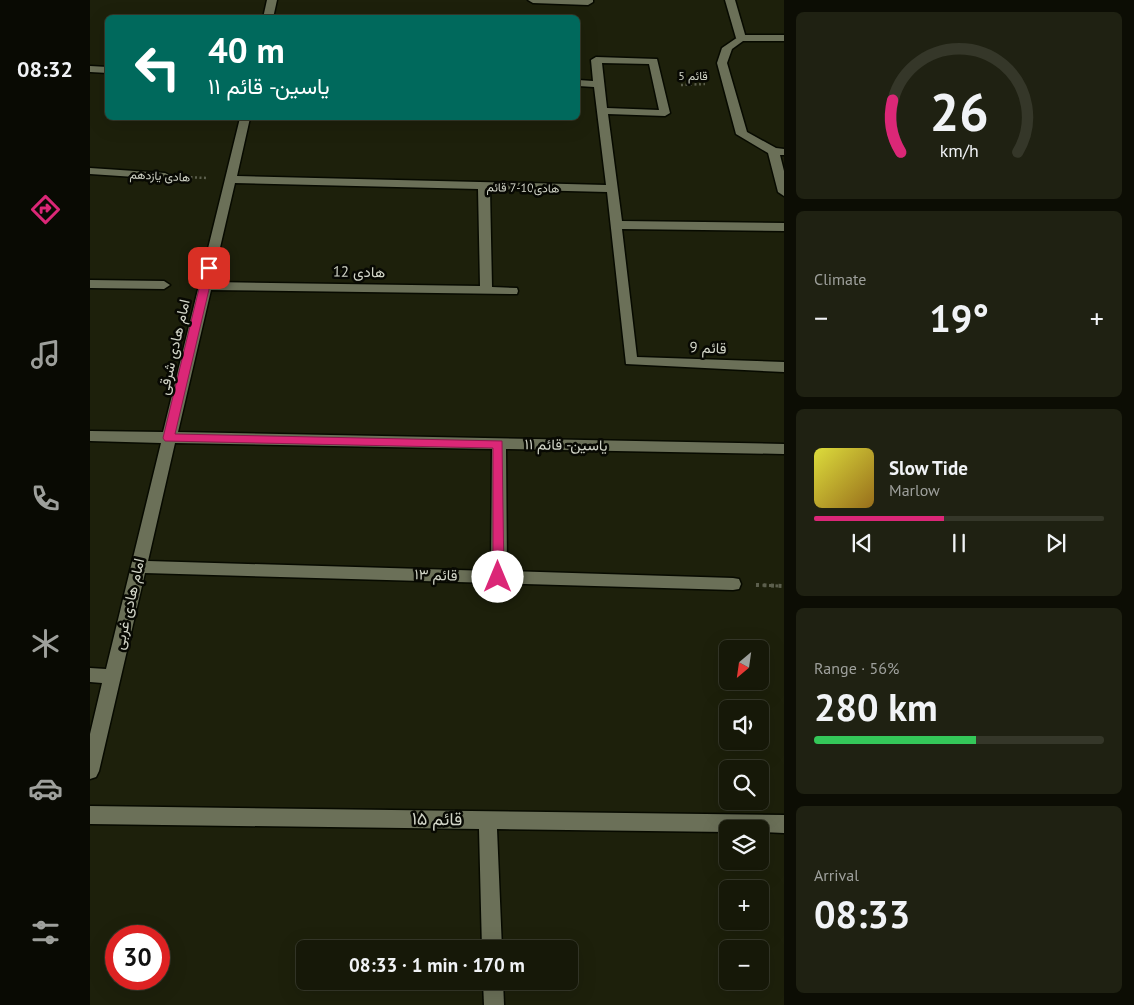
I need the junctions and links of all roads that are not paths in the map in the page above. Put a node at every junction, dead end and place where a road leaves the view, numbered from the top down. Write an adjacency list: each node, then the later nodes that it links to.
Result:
1 (272, 0): 5 (street)
2 (533, 0): 4 (street)
3 (730, 0): 6 (street)
4 (588, 1)
5 (269, 15)
6 (741, 38): 7 (street); 14 (street)
7 (784, 38)
8 (90, 69): 9 (street)
9 (105, 70)
10 (580, 83): 11 (street)
11 (600, 84): 12 (street); 12 (street)
12 (604, 111): 19 (street)
13 (244, 120): 17 (street, امام هادی شرقی)
14 (779, 152): 20 (street)
15 (90, 171): 16 (street, هادی یازدهم)
16 (165, 176)
17 (230, 179): 18 (street, هادی10-7 قائم); 25 (street, امام هادی شرقی)
18 (484, 187): 19 (street, هادی10-7 قائم); 26 (street)
19 (612, 189): 21 (street)
20 (784, 192)
21 (616, 225): 22 (street); 28 (street, قائم 9)
22 (784, 227)
23 (90, 284): 24 (street)
24 (164, 285)
25 (205, 286): 26 (street, 12 هادی); 30 (street, امام هادی شرقی)
26 (486, 290): 27 (street, 12 هادی)
27 (512, 291)
28 (784, 367)
29 (90, 436): 30 (street, یاسین- قائم ۱۱)
30 (169, 438): 31 (street, یاسین- قائم ۱۱); 33 (street, امام هادی غربی)
31 (499, 444): 32 (street, یاسین- قائم ۱۱); 34 (street)
32 (784, 449)
33 (138, 567): 34 (street, قائم ۱۳); 37 (street, امام هادی غربی)
34 (498, 577): 35 (street, قائم ۱۳)
35 (733, 584)
36 (90, 675): 37 (street)
37 (112, 676): 38 (street, امام هادی غربی)
38 (90, 771)
39 (90, 815): 40 (street, قائم ۱۵)
40 (488, 820): 41 (street, قائم ۱۵); 42 (street)
41 (784, 824)
42 (492, 940)
43 (493, 990): 44 (street)
44 (494, 1005)

